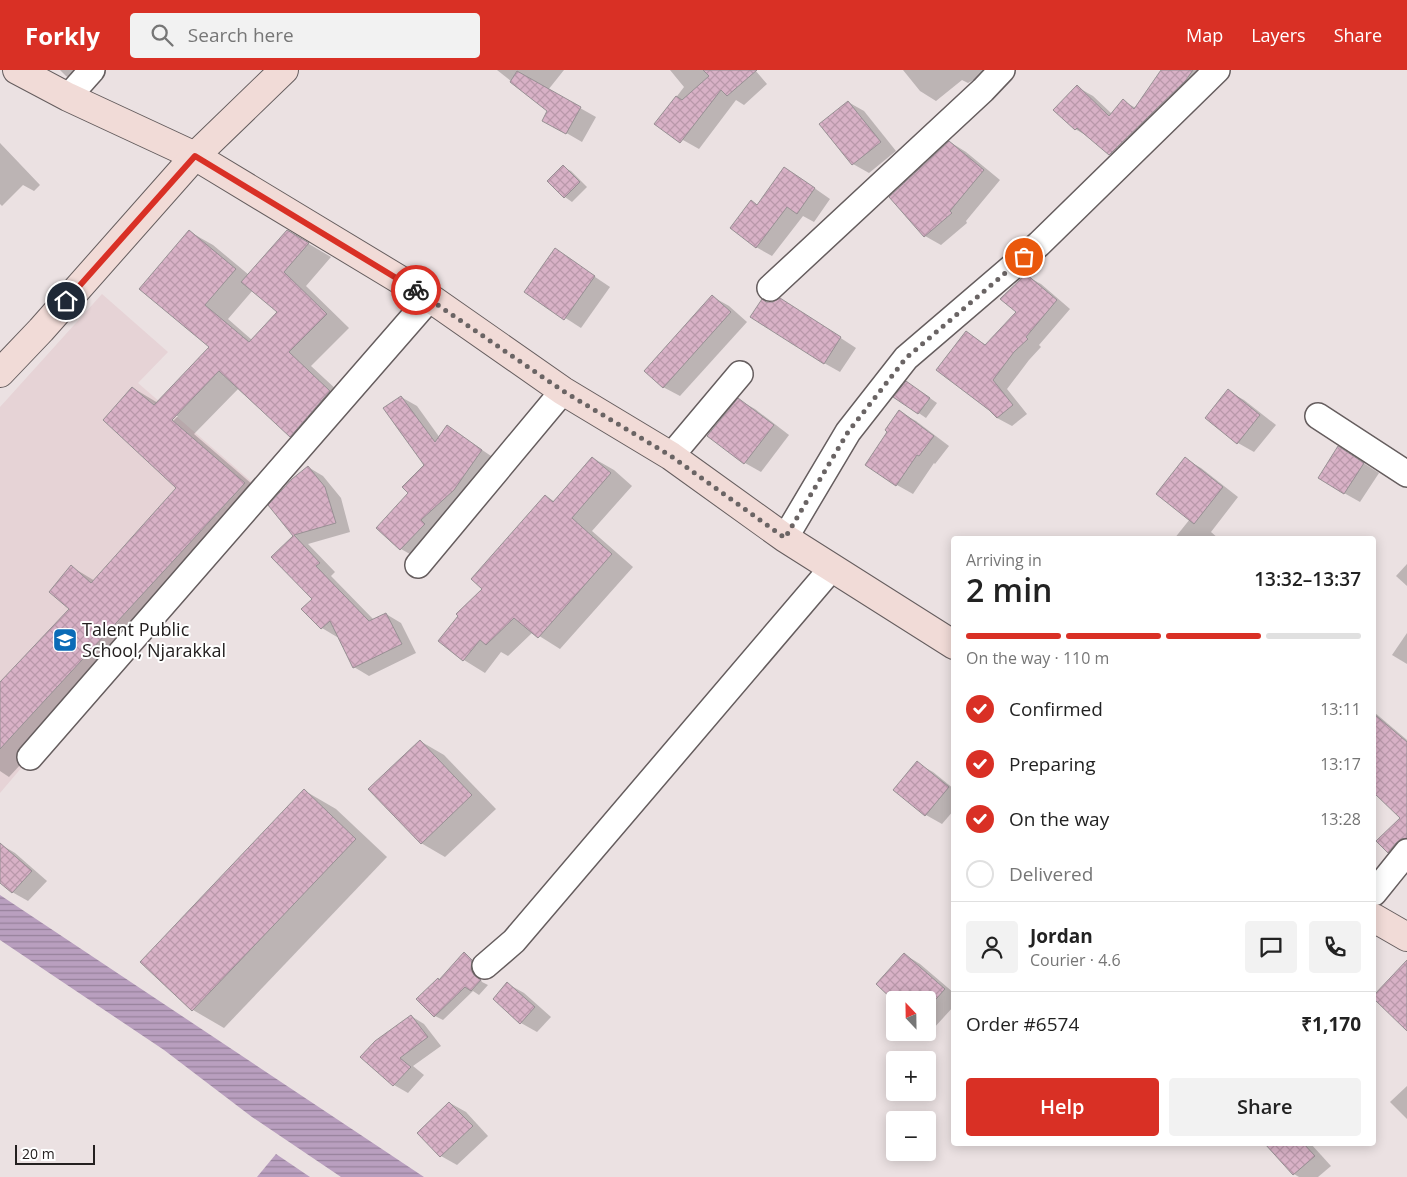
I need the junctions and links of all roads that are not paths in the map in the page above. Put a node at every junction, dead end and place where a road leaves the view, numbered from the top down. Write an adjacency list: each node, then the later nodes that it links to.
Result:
1 (17, 70): 6 (street)
2 (92, 70): 6 (street)
3 (284, 70): 7 (street)
4 (1002, 70): 8 (street)
5 (1216, 70): 16 (street)
6 (68, 97): 7 (street)
7 (195, 156): 9 (street); 10 (street)
8 (770, 288)
9 (430, 298): 12 (street); 20 (street)
10 (0, 373)
11 (740, 374): 14 (street)
12 (563, 391): 14 (street); 17 (street)
13 (1318, 416): 15 (street)
14 (671, 456): 16 (street)
15 (1407, 474)
16 (785, 538): 18 (street)
17 (418, 565)
18 (832, 568): 19 (street); 25 (street)
19 (951, 643)
20 (30, 757)
21 (1407, 852): 22 (street)
22 (1376, 891)
23 (1376, 919): 24 (street)
24 (1407, 937)
25 (485, 966)

